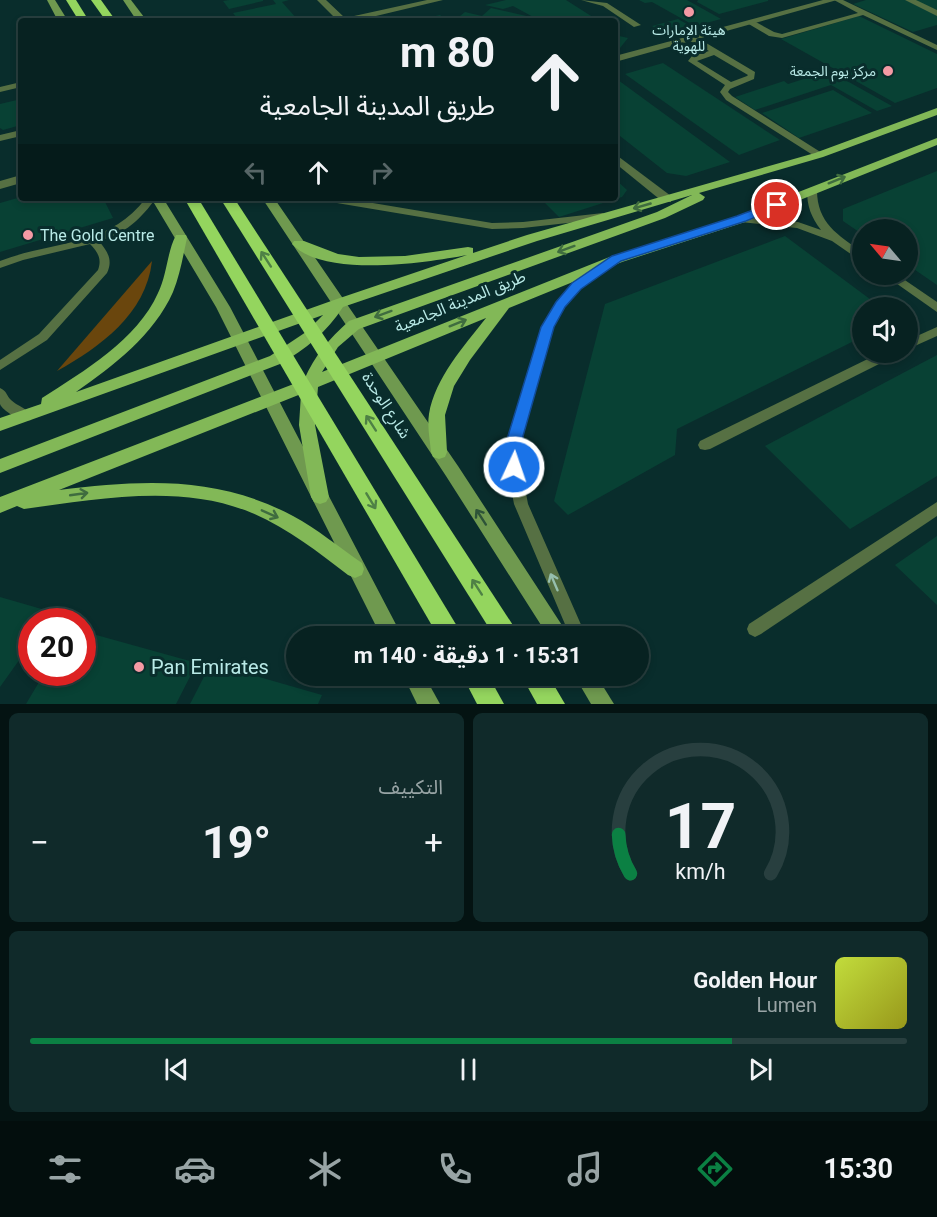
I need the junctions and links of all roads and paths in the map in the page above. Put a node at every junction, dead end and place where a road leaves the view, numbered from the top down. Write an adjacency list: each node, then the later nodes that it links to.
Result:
1 (50, 0): 12 (street)
2 (71, 0): 13 (highway)
3 (96, 0): 14 (highway)
4 (126, 0): 15 (street)
5 (321, 0): 16 (street)
6 (439, 0): 17 (street)
7 (584, 0): 19 (lane)
8 (835, 0): 10 (lane); 18 (street)
9 (909, 0): 11 (street)
10 (864, 13): 18 (lane); 22 (lane)
11 (937, 13)
12 (61, 18)
13 (82, 18)
14 (109, 18)
15 (140, 18)
16 (340, 18)
17 (357, 18)
18 (751, 23): 21 (street)
19 (637, 25)
20 (937, 35): 22 (lane)
21 (693, 39): 24 (lane); 25 (street)
22 (921, 40): 23 (lane)
23 (937, 48)
24 (715, 52): 27 (lane); 27 (lane)
25 (618, 58)
26 (18, 85): 28 (lane)
27 (730, 85): 33 (lane)
28 (0, 90)
29 (937, 111): 33 (main road, طريق المدينة الجامعية)
30 (18, 135): 31 (lane)
31 (0, 138)
32 (937, 141): 38 (main road, طريق المدينة الجامعية, one-way to 32)
33 (819, 155): 37 (main road, طريق المدينة الجامعية)
34 (618, 159): 39 (street)
35 (18, 180): 36 (street)
36 (0, 185)
37 (716, 185): 39 (main road, طريق المدينة الجامعية); 60 (main road, one-way to 60)
38 (812, 190): 47 (main road, طريق المدينة الجامعية); 50 (lane)
39 (667, 199): 46 (main road, طريق المدينة الجامعية, one-way to 46)
40 (149, 201): 51 (lane)
41 (159, 201): 48 (street)
42 (193, 201): 81 (highway, one-way to 81)
43 (229, 201): 82 (highway, شارع الوحدة, one-way to 43)
44 (270, 201): 52 (street)
45 (344, 201): 46 (lane)
46 (613, 214): 49 (main road, طريق المدينة الجامعية)
47 (741, 219): 50 (lane); 54 (main road, طريق المدينة الجامعية)
48 (181, 238): 62 (street); 71 (main road)
49 (532, 238): 52 (main road); 57 (main road, طريق المدينة الجامعية)
50 (835, 238): 53 (lane)
51 (93, 241): 55 (lane); 66 (lane)
52 (299, 244): 57 (street)
53 (852, 250)
54 (617, 259): 58 (main road, طريق المدينة الجامعية); 84 (lane, one-way to 54)
55 (0, 265)
56 (904, 285): 59 (lane)
57 (339, 303): 60 (street); 62 (main road, طريق المدينة الجامعية); 67 (main road)
58 (505, 304): 64 (main road, طريق المدينة الجامعية, one-way to 58); 74 (main road)
59 (937, 308)
60 (354, 325): 64 (street); 68 (main road)
61 (937, 331): 63 (lane)
62 (240, 339): 67 (street); 71 (main road, طريق المدينة الجامعية)
63 (918, 340)
64 (375, 357): 68 (main road, طريق المدينة الجامعية); 74 (street)
65 (871, 363): 73 (lane)
66 (0, 366)
67 (255, 368): 70 (street); 75 (main road)
68 (309, 384): 70 (main road, طريق المدينة الجامعية); 76 (main road)
69 (0, 393): 71 (lane)
70 (272, 399): 76 (street); 77 (main road, طريق المدينة الجامعية)
71 (26, 416): 72 (main road, طريق المدينة الجامعية)
72 (0, 425)
73 (705, 445)
74 (439, 452): 83 (street, one-way to 74)
75 (0, 466)
76 (320, 497): 79 (street)
77 (0, 505): 79 (main road, one-way to 79)
78 (937, 508): 85 (lane)
79 (355, 569): 80 (street)
80 (386, 626)
81 (445, 626)
82 (502, 626)
83 (552, 626)
84 (574, 626)
85 (755, 629)
86 (419, 686): 91 (street)
87 (480, 686): 92 (highway)
88 (540, 686): 93 (highway)
89 (592, 686): 94 (street)
90 (598, 686): 94 (lane)
91 (429, 704)
92 (491, 704)
93 (552, 704)
94 (605, 704)

